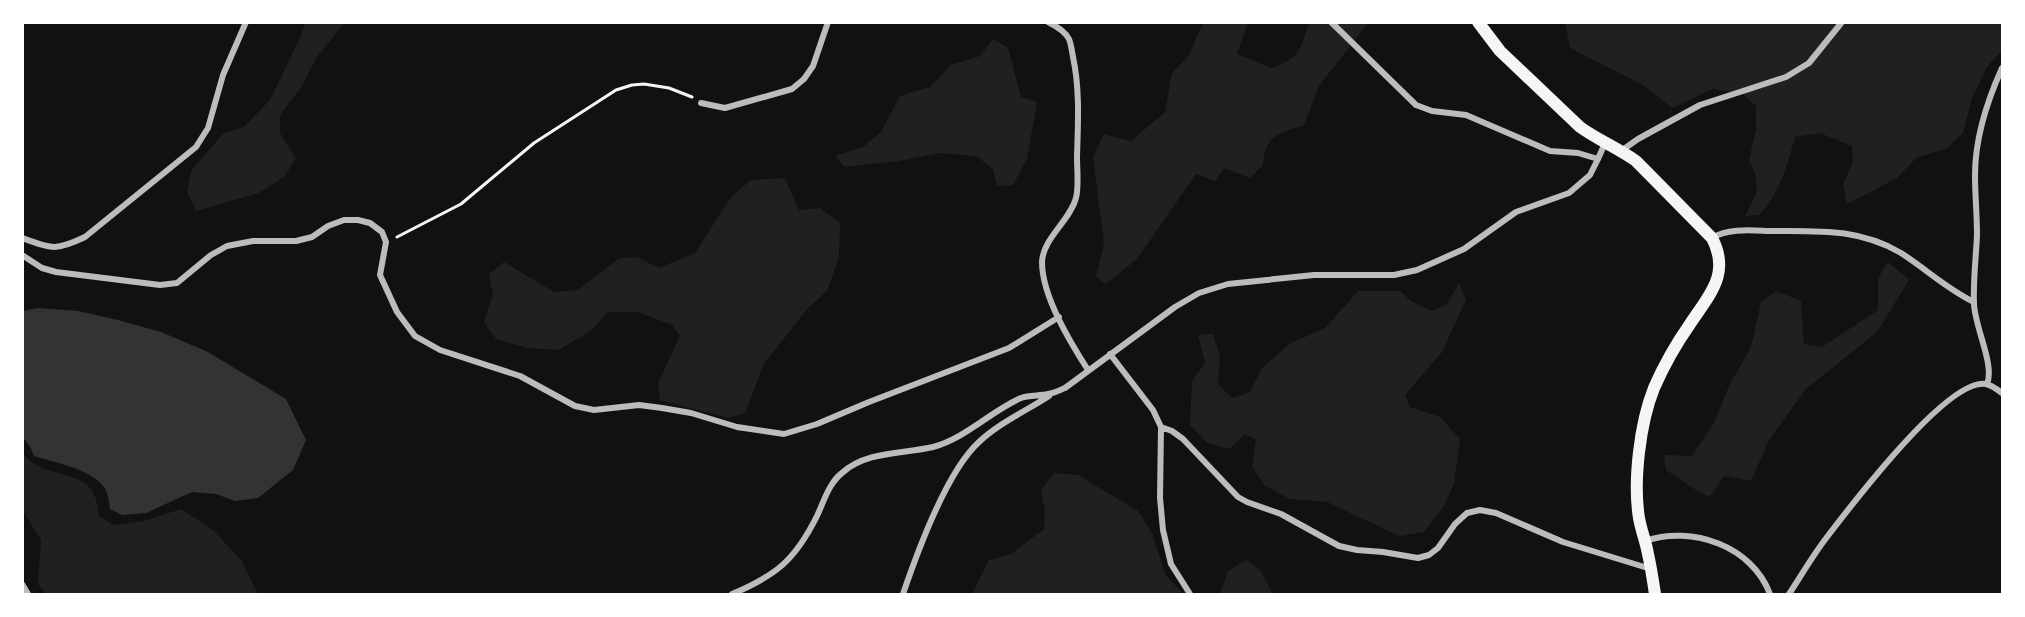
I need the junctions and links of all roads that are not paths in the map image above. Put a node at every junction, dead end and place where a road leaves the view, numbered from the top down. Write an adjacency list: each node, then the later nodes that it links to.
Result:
1 (246, 22): 12 (street)
2 (828, 22): 8 (street)
3 (1048, 22): 16 (street)
4 (1331, 22): 11 (street)
5 (1479, 22): 9 (main road)
6 (1842, 22): 10 (street)
7 (2002, 68): 15 (street)
8 (701, 103)
9 (1605, 143): 10 (main road); 11 (street)
10 (1621, 151): 13 (main road)
11 (1598, 159): 17 (street)
12 (22, 238)
13 (1712, 238): 15 (street); 23 (main road)
14 (22, 255): 16 (street)
15 (1974, 302): 19 (street)
16 (1059, 317): 18 (street)
17 (1110, 354): 18 (street); 22 (street)
18 (1088, 370): 21 (street)
19 (1987, 384): 20 (street); 32 (street)
20 (2002, 393)
21 (1052, 394): 27 (street); 28 (street)
22 (1161, 427): 24 (street); 29 (street)
23 (1645, 541): 24 (main road); 31 (street)
24 (1650, 569): 30 (main road)
25 (22, 584): 26 (street)
26 (28, 594)
27 (732, 594)
28 (903, 594)
29 (1190, 594)
30 (1655, 594)
31 (1770, 594)
32 (1789, 594)

